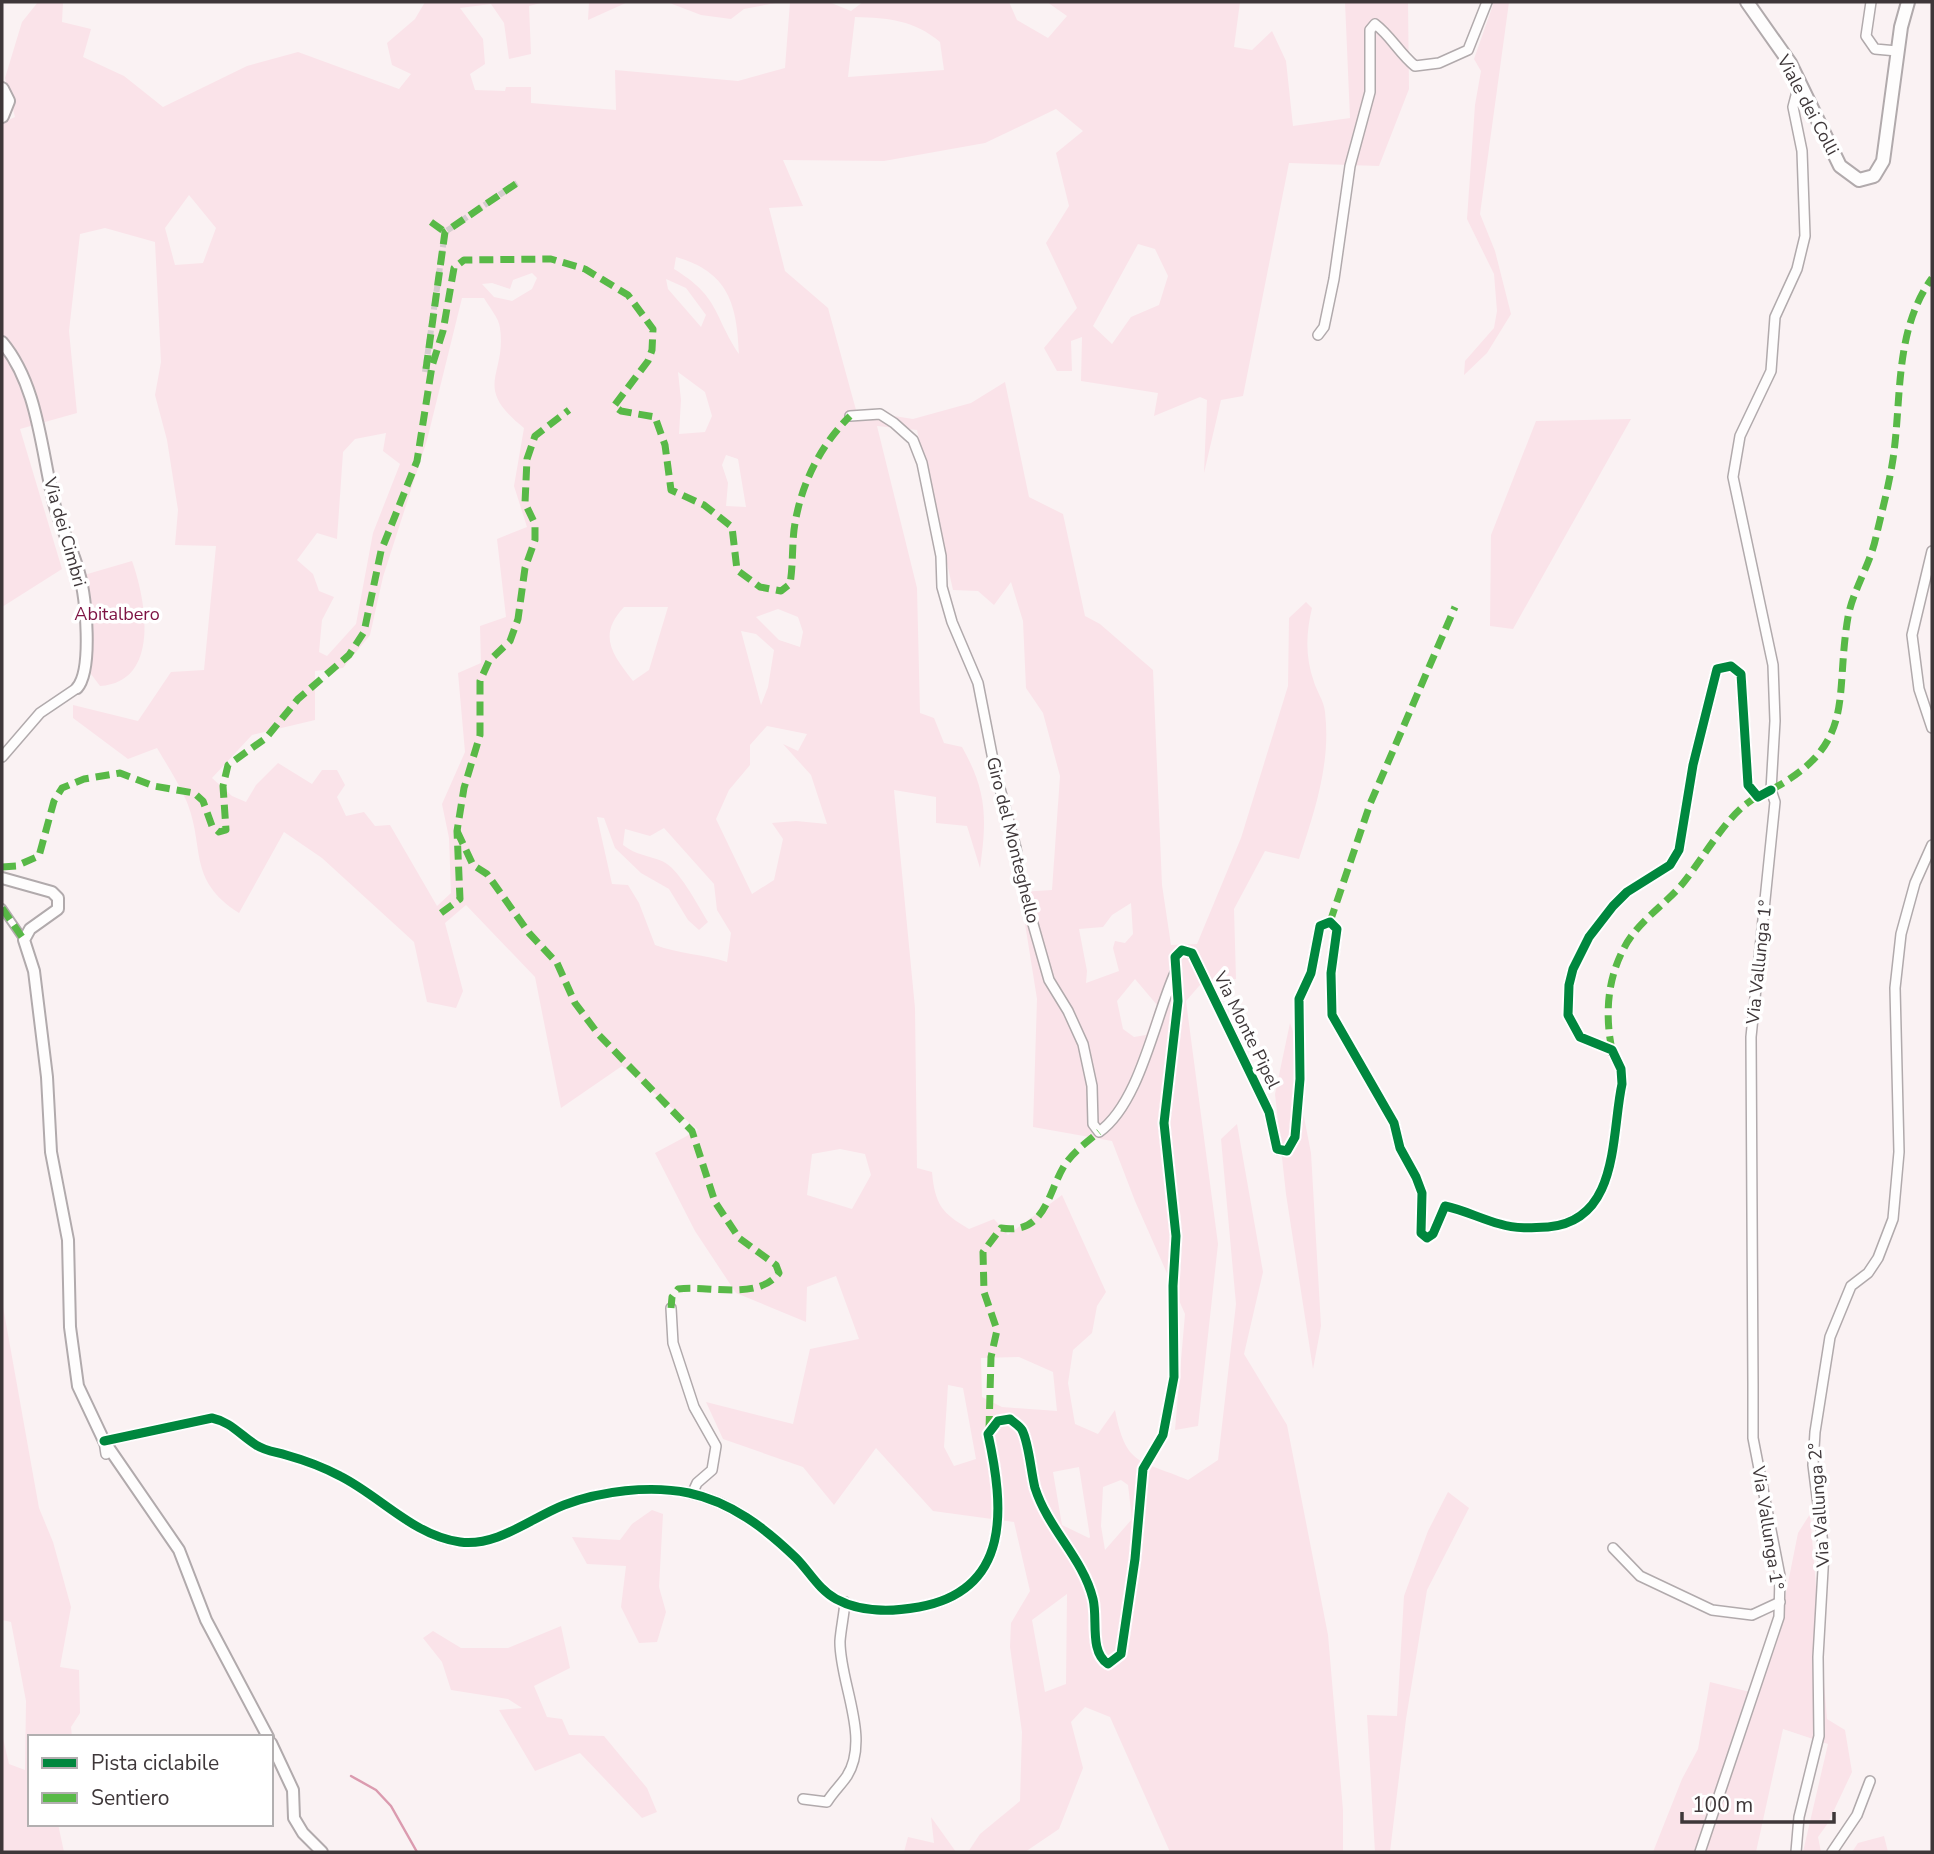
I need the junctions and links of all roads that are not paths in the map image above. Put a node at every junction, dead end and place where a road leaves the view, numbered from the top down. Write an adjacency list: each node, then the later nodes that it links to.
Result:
1 (1487, 2): 9 (street)
2 (1746, 2): 6 (main road, Viale dei Colli)
3 (1871, 2): 5 (street)
4 (1908, 2): 5 (main road, Viale dei Colli)
5 (1897, 51): 6 (main road, Viale dei Colli)
6 (1800, 80): 16 (street, Via Vallunga 1°)
7 (2, 89): 8 (main road)
8 (2, 116)
9 (1318, 335)
10 (2, 342): 13 (street, Via dei Cimbri)
11 (850, 416): 21 (street, Giro del Monteghello)
12 (1932, 551): 14 (street)
13 (77, 688): 15 (street)
14 (1932, 728)
15 (2, 757)
16 (1771, 790): 21 (street, Via Monte Pipel); 28 (street, Via Vallunga 1°)
17 (1932, 845): 35 (street, Via Vallunga 2°)
18 (2, 878): 20 (street)
19 (2, 908): 20 (street)
20 (24, 940): 23 (street)
21 (1175, 972): 27 (street)
22 (671, 1308): 25 (street)
23 (104, 1441): 24 (street); 25 (street); 29 (street)
24 (106, 1454)
25 (692, 1494): 27 (street)
26 (1613, 1548): 28 (street)
27 (845, 1602): 32 (street)
28 (1780, 1602): 34 (street, Via Vallunga 1°)
29 (267, 1735)
30 (273, 1747): 33 (street)
31 (1870, 1781): 36 (street)
32 (803, 1799)
33 (322, 1852)
34 (1700, 1852)
35 (1796, 1852)
36 (1832, 1852)

